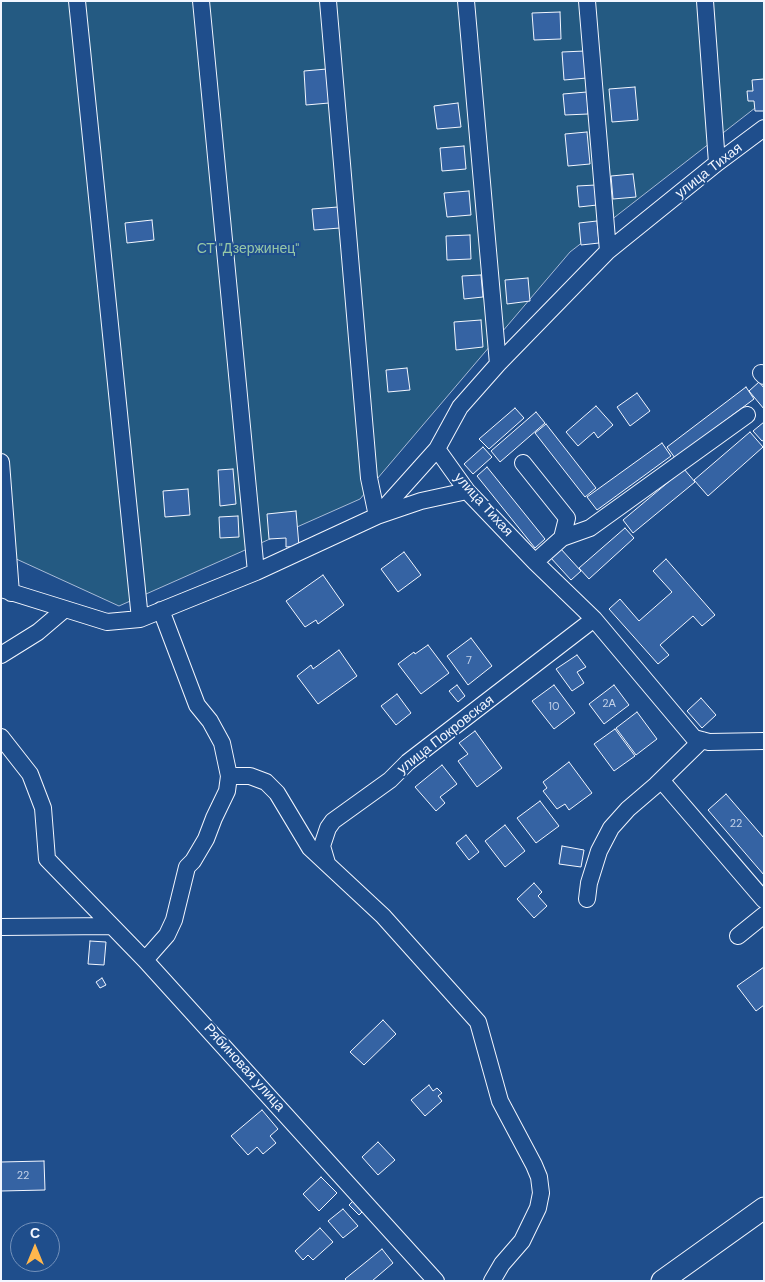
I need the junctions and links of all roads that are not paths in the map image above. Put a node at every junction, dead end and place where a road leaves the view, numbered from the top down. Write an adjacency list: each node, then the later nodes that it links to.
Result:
1 (77, 1): 23 (street)
2 (201, 1): 19 (street)
3 (328, 1): 16 (street)
4 (466, 1): 10 (street)
5 (587, 1): 9 (street)
6 (705, 1): 8 (street)
7 (764, 128): 8 (street, улица Тихая)
8 (717, 163): 9 (street, улица Тихая)
9 (608, 251): 10 (street, улица Тихая)
10 (498, 364): 12 (street, улица Тихая)
11 (747, 415): 17 (street)
12 (437, 449): 15 (street, улица Тихая); 16 (street)
13 (1, 462): 20 (street)
14 (523, 463): 17 (street)
15 (467, 490): 16 (street); 18 (street, улица Тихая)
16 (377, 516): 19 (street)
17 (562, 538): 18 (street)
18 (535, 562): 24 (street, улица Тихая)
19 (256, 572): 22 (street)
20 (6, 591): 21 (street)
21 (65, 609): 23 (street); 25 (street)
22 (161, 610): 23 (street); 29 (street)
23 (140, 619)
24 (594, 619): 27 (street, улица Тихая); 31 (street, улица Покровская)
25 (1, 655)
26 (1, 737): 35 (street, Рябиновая улица)
27 (702, 740): 28 (street); 30 (street)
28 (764, 742)
29 (229, 776): 31 (street); 38 (street)
30 (661, 780): 32 (street); 33 (street)
31 (327, 863): 41 (street)
32 (587, 899)
33 (764, 900)
34 (764, 915): 37 (street)
35 (111, 926): 36 (street); 38 (street, Рябиновая улица)
36 (1, 927)
37 (738, 936)
38 (145, 960): 40 (street, Рябиновая улица)
39 (764, 1208): 42 (main road)
40 (436, 1281)
41 (492, 1281)
42 (662, 1281)

